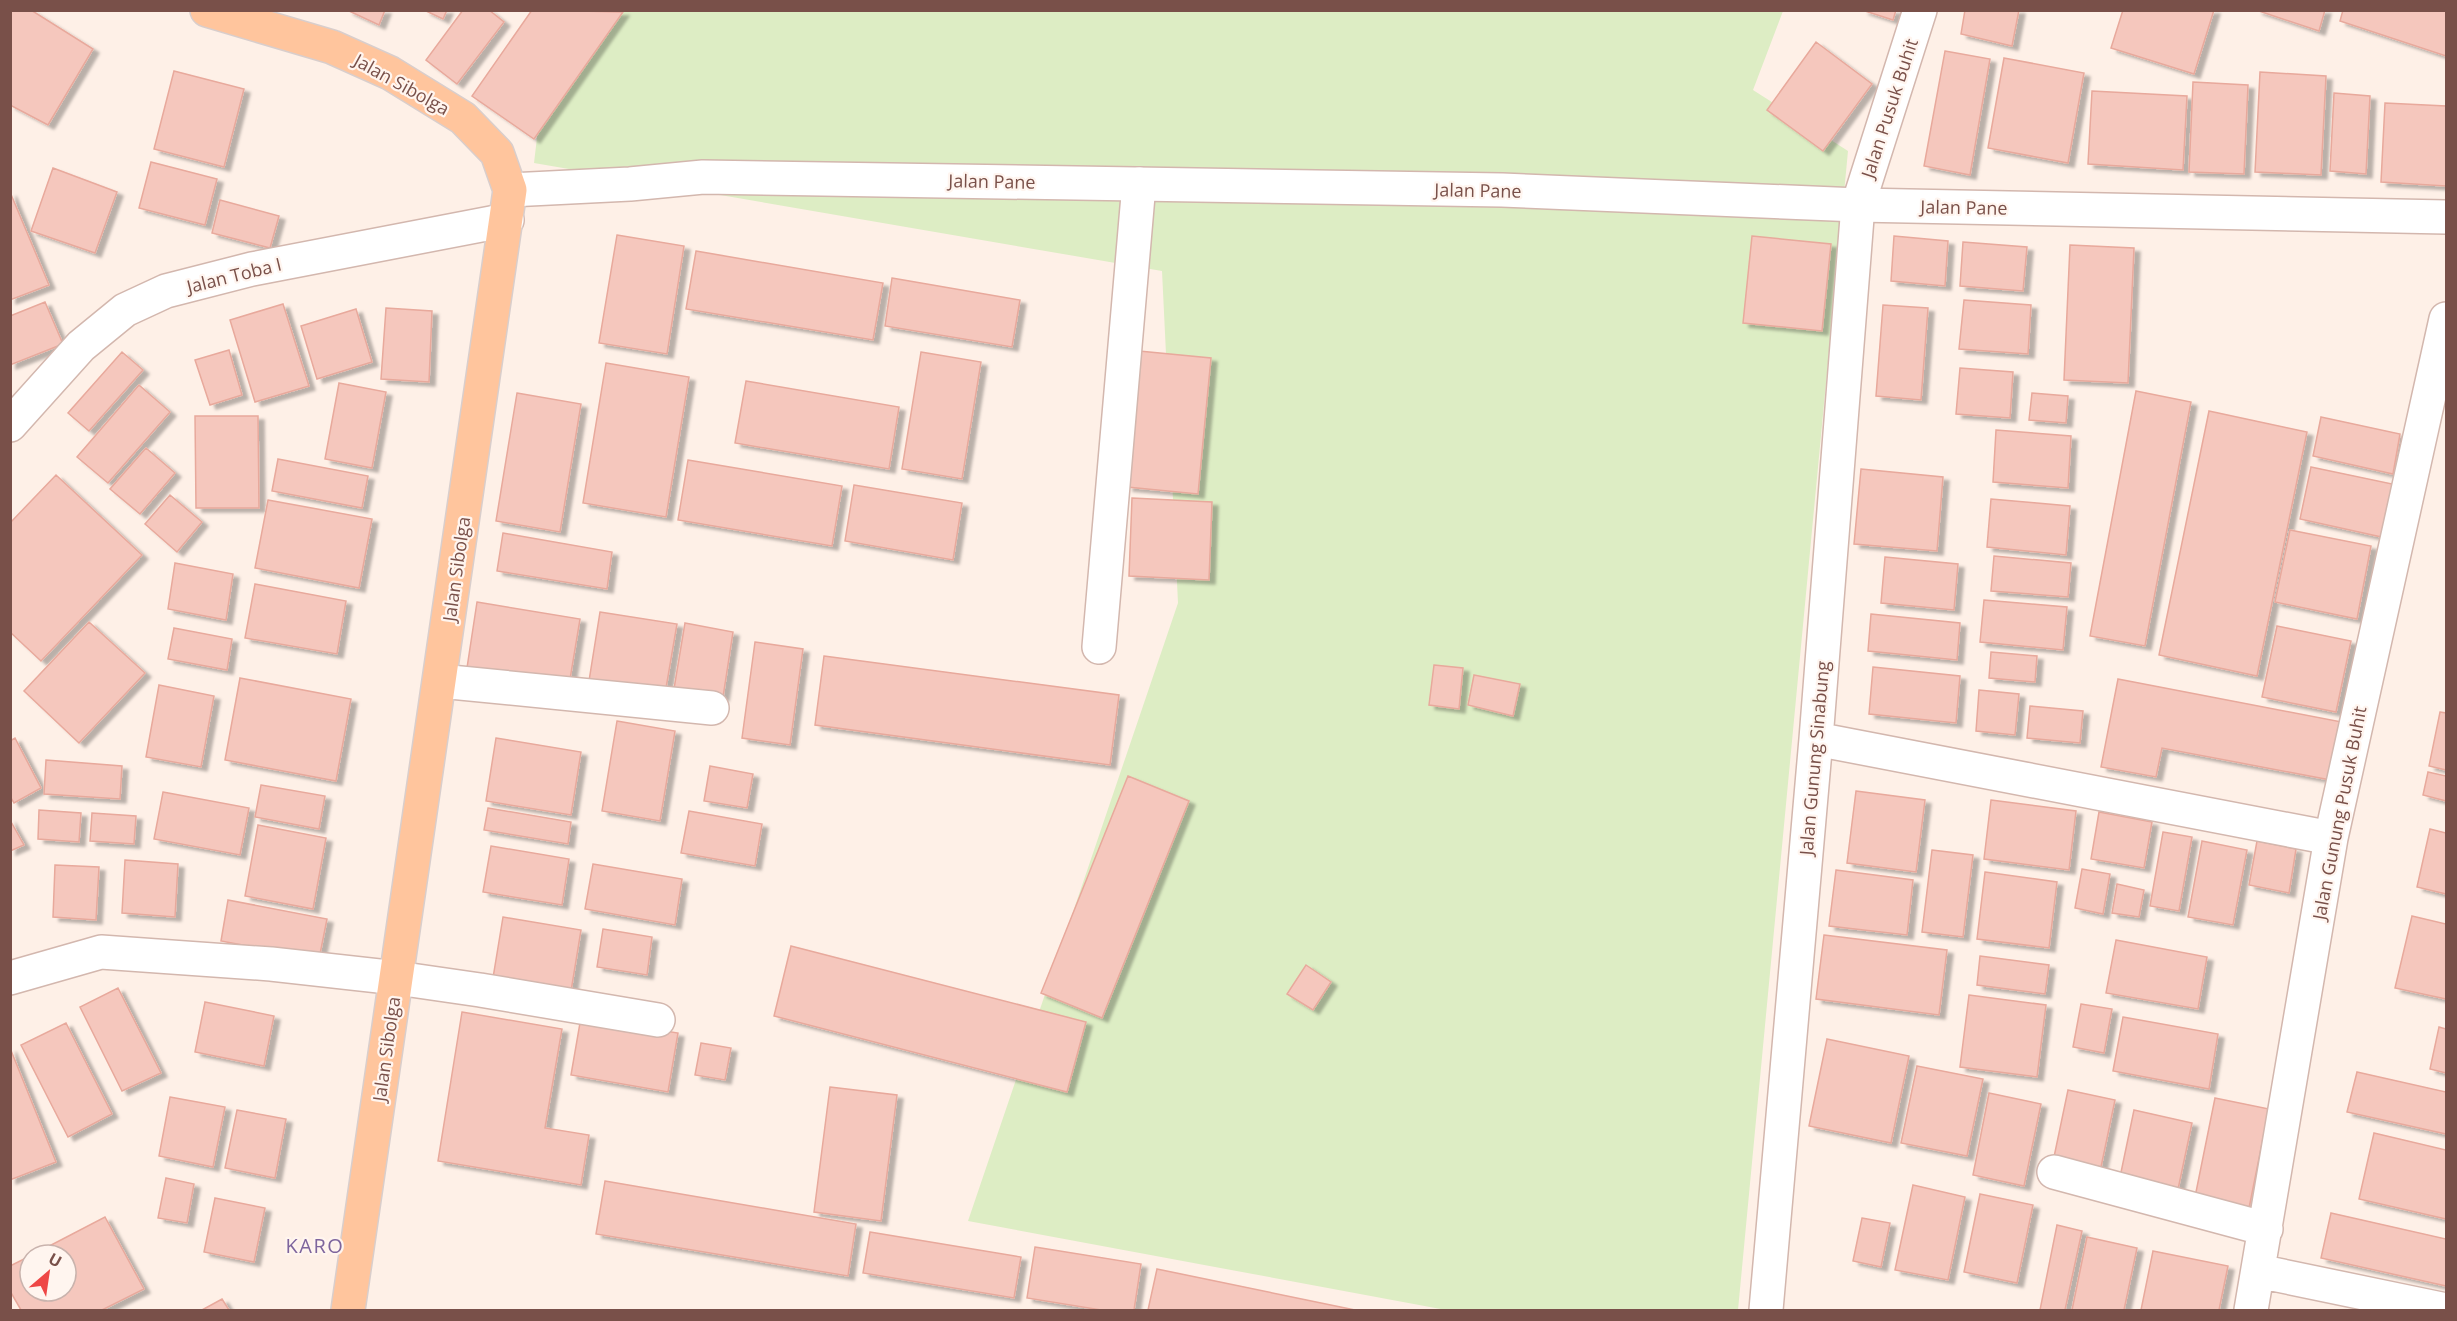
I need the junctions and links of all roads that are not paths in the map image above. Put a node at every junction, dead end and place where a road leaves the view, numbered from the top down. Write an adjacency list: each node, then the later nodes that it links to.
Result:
1 (207, 10): 5 (main road, Jalan Sibolga)
2 (1920, 10): 4 (street, Jalan Pusuk Buhit)
3 (1139, 184): 4 (street, Jalan Pane); 5 (street, Jalan Pane); 9 (street)
4 (1858, 204): 6 (street, Jalan Pane); 12 (street, Jalan Gunung Sinabung)
5 (509, 205): 8 (street, Jalan Toba I); 10 (main road, Jalan Sibolga)
6 (2446, 217)
7 (2446, 319): 13 (street, Jalan Gunung Pusuk Buhit)
8 (10, 425)
9 (1099, 647)
10 (440, 681): 11 (street); 15 (main road, Jalan Sibolga)
11 (712, 708)
12 (1816, 739): 13 (street); 22 (street, Jalan Gunung Sinabung)
13 (2331, 838): 18 (street, Jalan Gunung Pusuk Buhit)
14 (10, 978): 15 (street)
15 (397, 978): 16 (street); 21 (main road, Jalan Sibolga)
16 (658, 1020)
17 (2054, 1173): 18 (street)
18 (2266, 1229): 19 (street, Jalan Gunung Pusuk Buhit)
19 (2258, 1271): 20 (street); 23 (street, Jalan Gunung Pusuk Buhit)
20 (2446, 1310)
21 (348, 1311)
22 (1766, 1311)
23 (2252, 1311)

